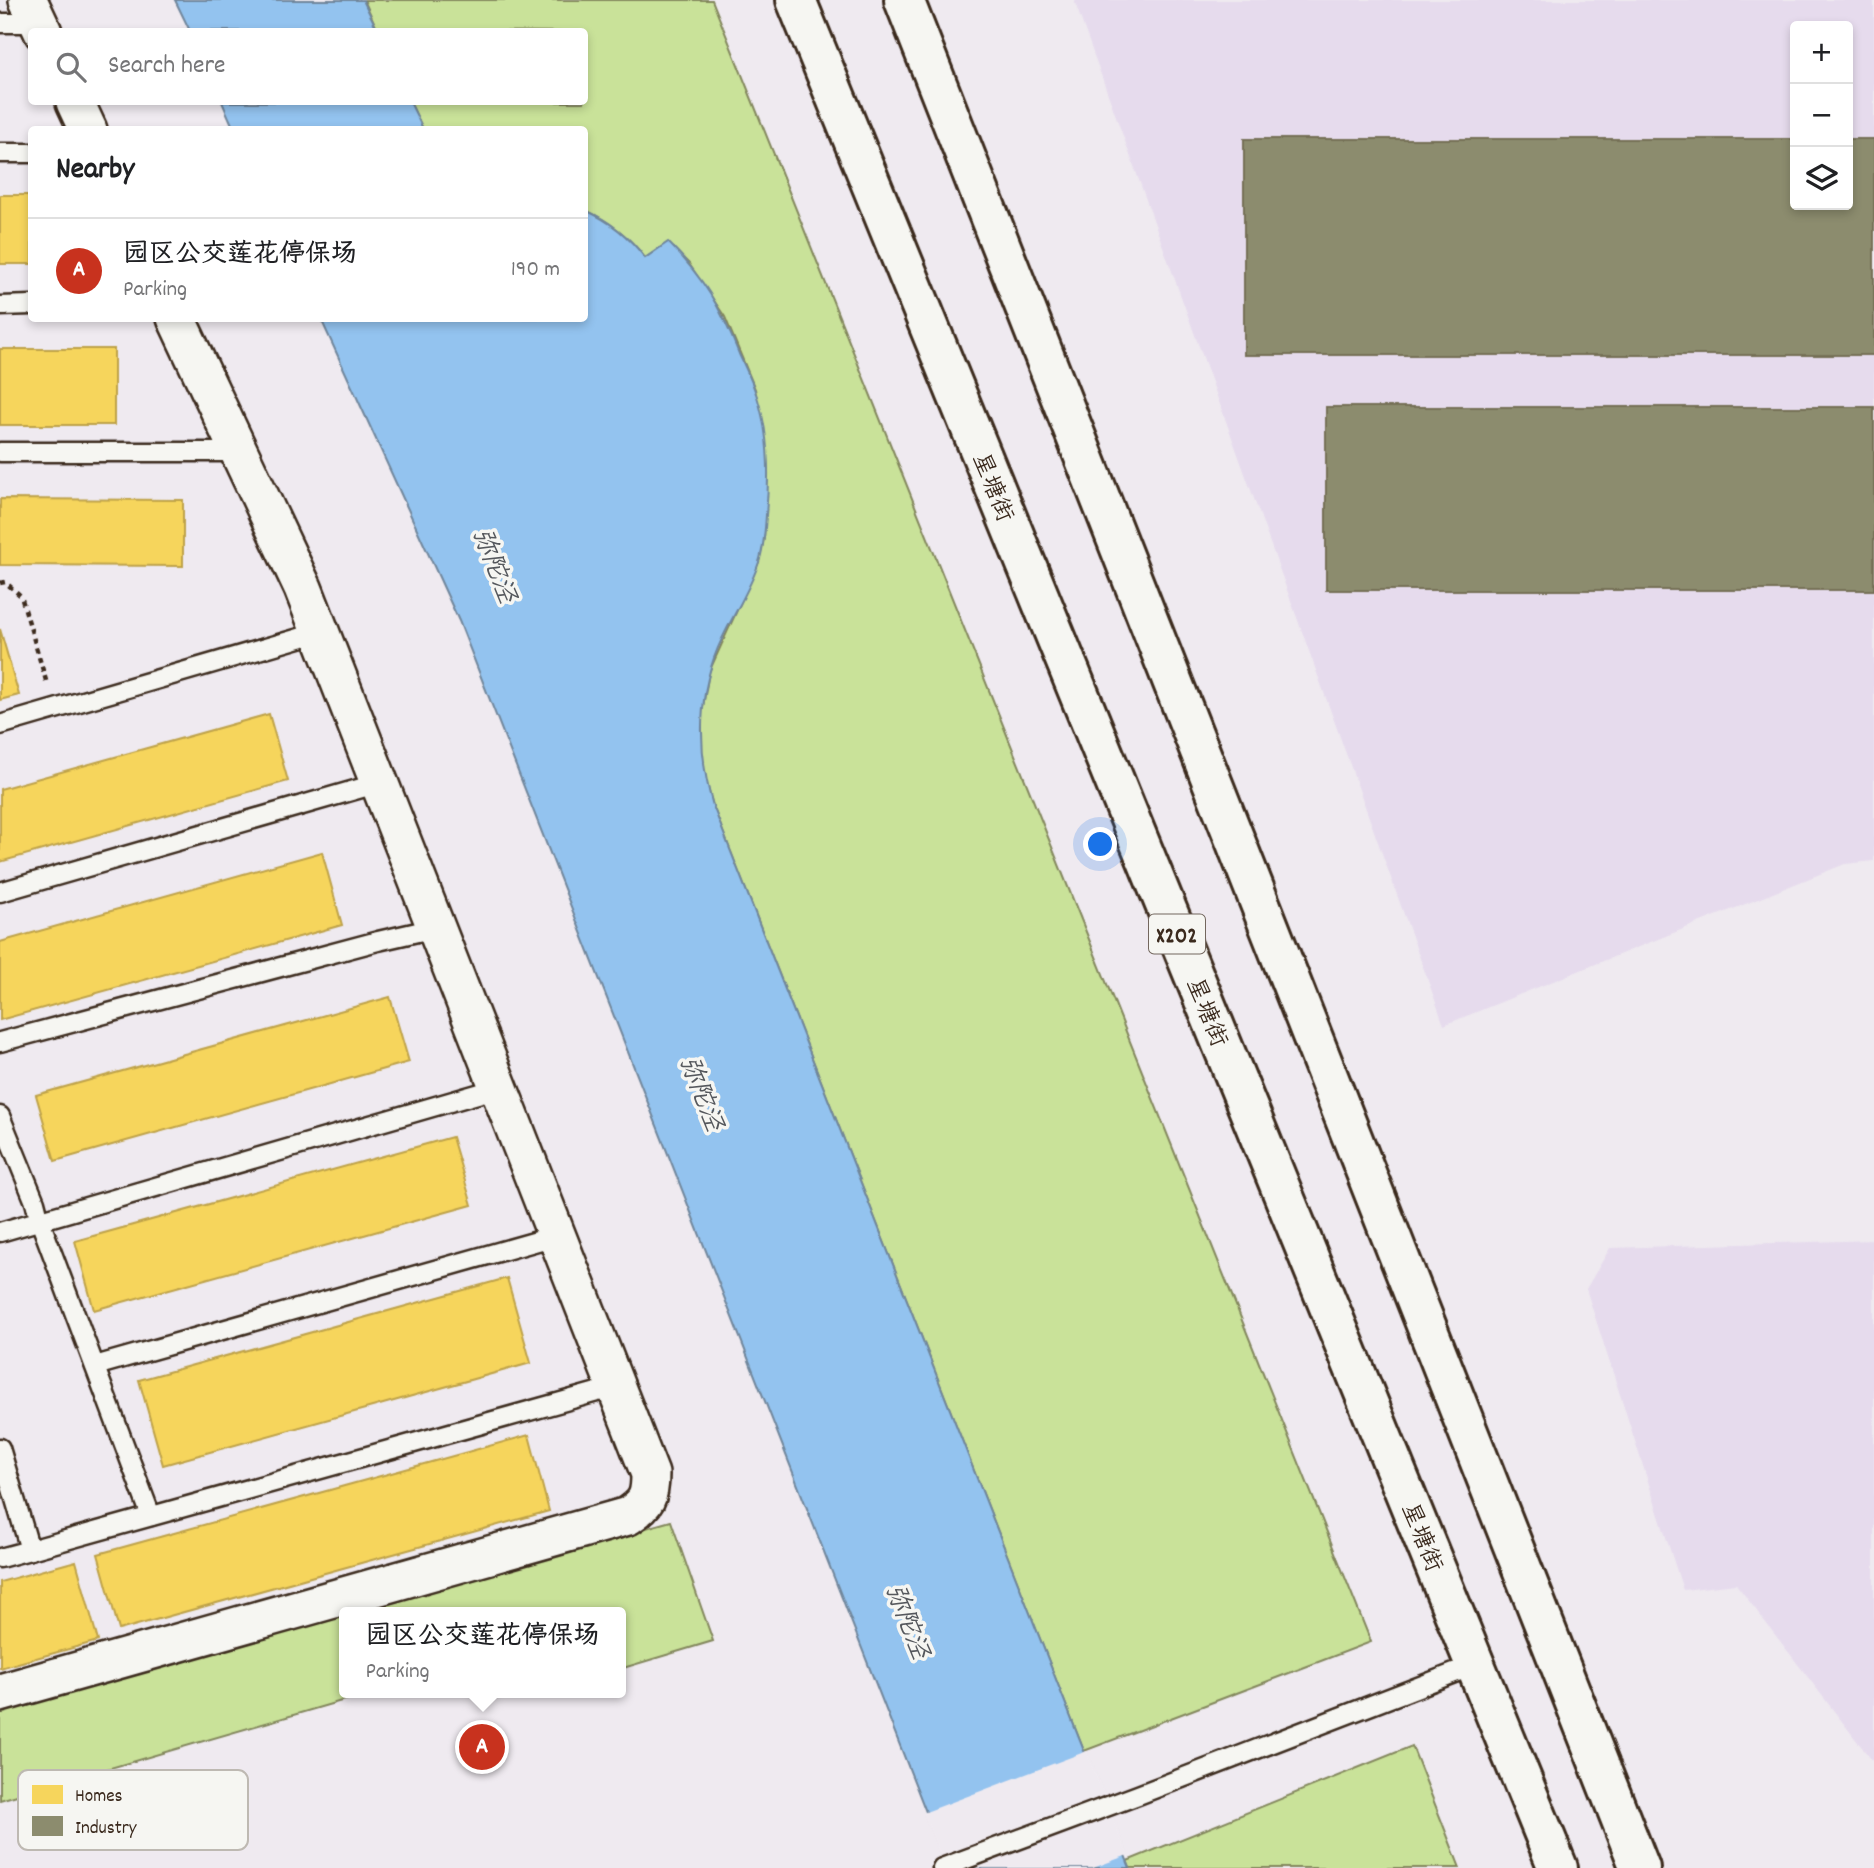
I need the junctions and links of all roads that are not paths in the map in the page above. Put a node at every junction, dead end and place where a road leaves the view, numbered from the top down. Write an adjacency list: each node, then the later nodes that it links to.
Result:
1 (796, 0): 31 (main road, 星塘街 / X202)
2 (904, 0): 35 (main road)
3 (37, 18): 4 (lane)
4 (0, 23)
5 (76, 105): 6 (street)
6 (86, 126)
7 (0, 153): 8 (lane)
8 (28, 153)
9 (28, 305): 10 (lane)
10 (0, 306)
11 (178, 322): 13 (street)
12 (0, 452): 13 (lane)
13 (239, 452): 14 (street)
14 (320, 632): 15 (lane); 16 (street)
15 (0, 724)
16 (379, 783): 17 (lane); 18 (street)
17 (0, 892)
18 (435, 928): 19 (lane); 20 (street)
19 (0, 1042)
20 (498, 1088): 22 (lane); 24 (street)
21 (0, 1116): 22 (lane)
22 (40, 1221): 23 (lane); 25 (lane)
23 (0, 1232)
24 (555, 1236): 25 (lane); 26 (street)
25 (95, 1366): 28 (lane)
26 (615, 1387): 28 (lane); 32 (street)
27 (0, 1448): 29 (lane)
28 (151, 1516): 29 (lane)
29 (30, 1550): 30 (lane)
30 (0, 1558)
31 (1475, 1665): 33 (lane); 34 (main road, 星塘街 / X202)
32 (0, 1693)
33 (942, 1868)
34 (1558, 1868)
35 (1640, 1868)

